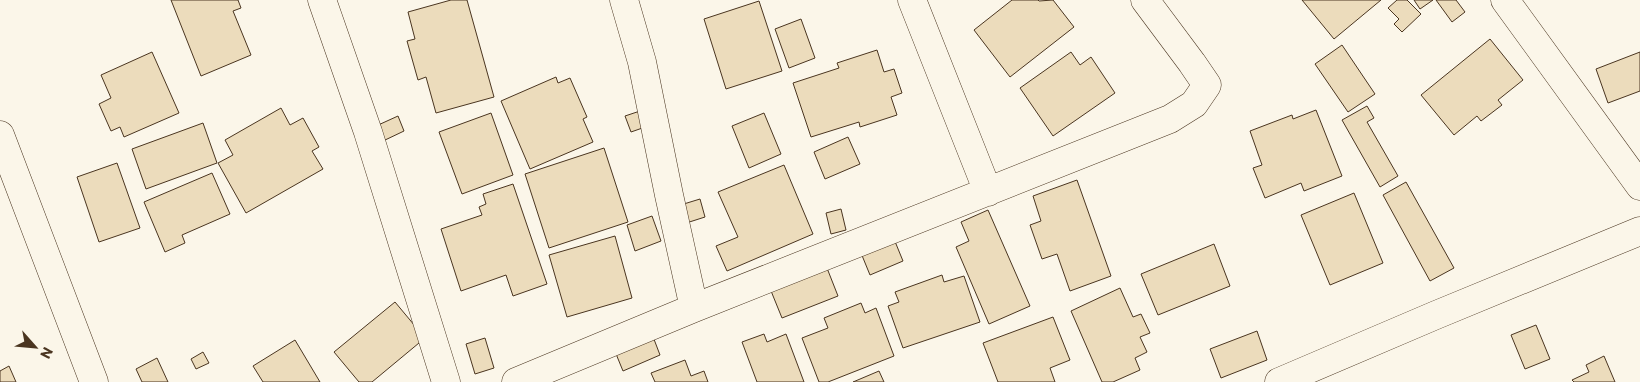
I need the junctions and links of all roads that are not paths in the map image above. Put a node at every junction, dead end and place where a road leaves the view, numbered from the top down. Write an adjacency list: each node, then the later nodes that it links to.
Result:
1 (322, 0): 13 (street)
2 (624, 0): 11 (street)
3 (912, 0): 9 (street)
4 (1144, 0): 9 (street)
5 (1505, 0): 8 (street)
6 (0, 135): 7 (street)
7 (8, 180): 12 (street)
8 (1640, 186)
9 (988, 192): 11 (street)
10 (1640, 231): 15 (street)
11 (694, 308): 14 (street)
12 (94, 382)
13 (446, 382)
14 (516, 382)
15 (1279, 382)

